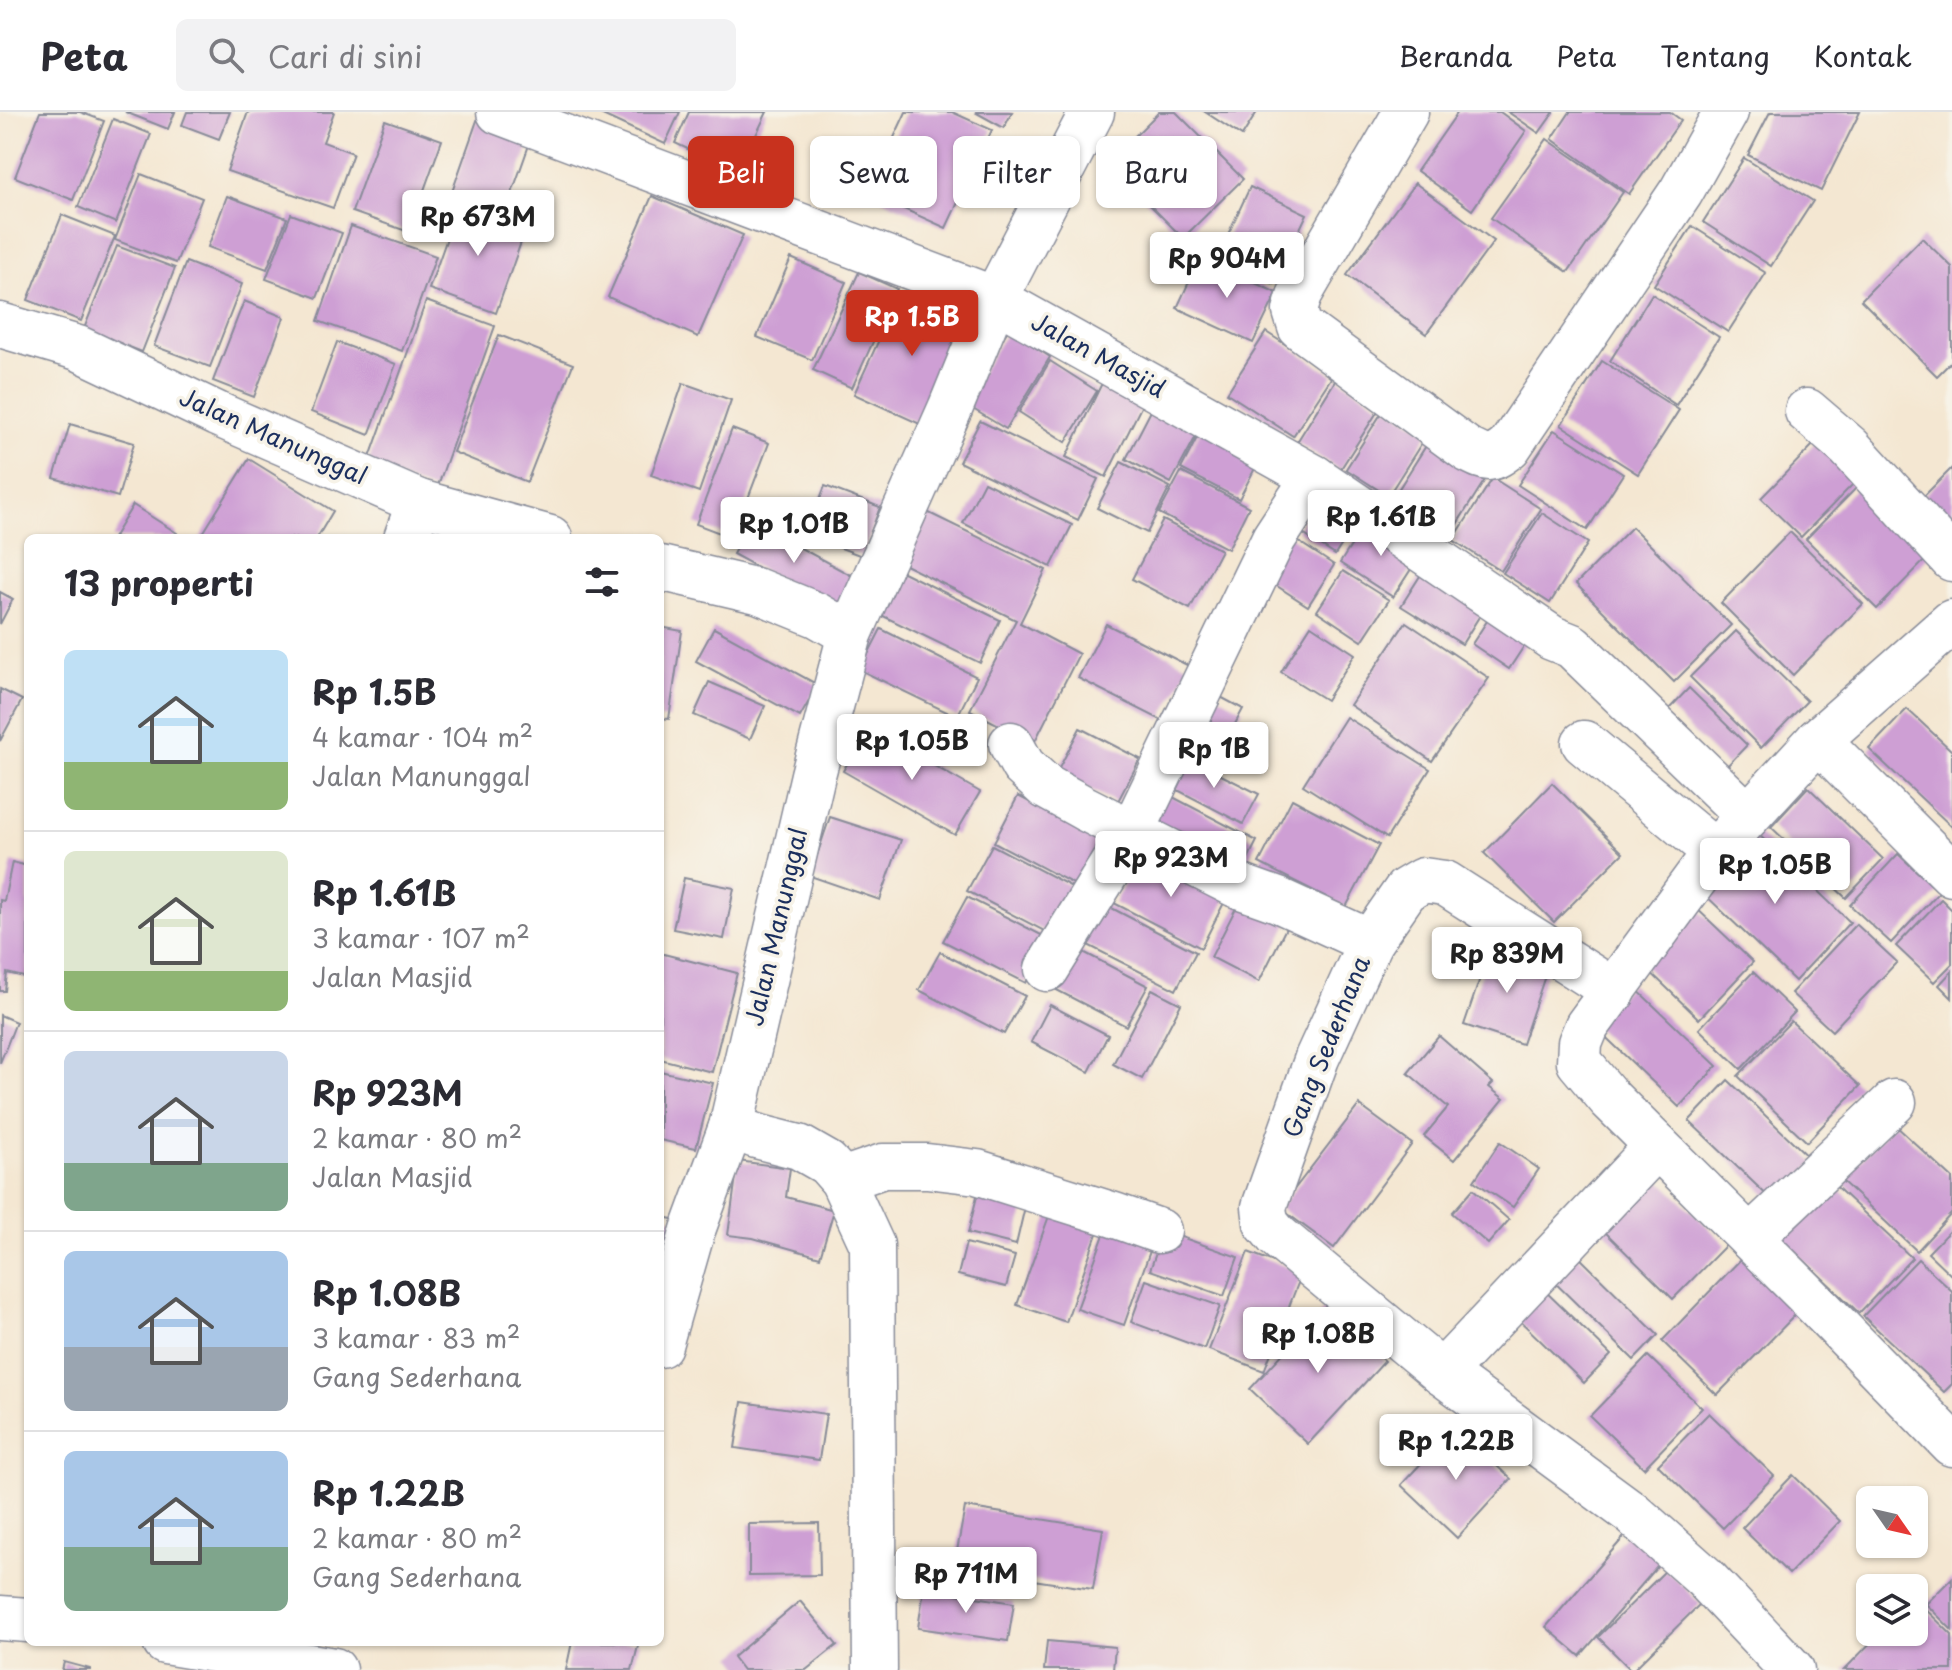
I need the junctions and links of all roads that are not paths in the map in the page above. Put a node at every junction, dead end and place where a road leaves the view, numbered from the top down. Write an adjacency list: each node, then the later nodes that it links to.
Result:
1 (499, 112): 5 (street, Jalan Masjid)
2 (1092, 112): 5 (street, Jalan Manunggal)
3 (1406, 112): 4 (street)
4 (1726, 112)
5 (995, 299): 8 (street, Jalan Masjid); 14 (street, Jalan Manunggal)
6 (0, 325): 9 (street, Jalan Manunggal)
7 (1807, 411): 11 (street)
8 (1314, 477): 18 (street, Jalan Masjid); 19 (street)
9 (413, 520): 10 (street, Jalan Manunggal)
10 (520, 534)
11 (1952, 559)
12 (664, 569): 14 (street)
13 (1952, 622): 15 (street)
14 (850, 634): 26 (street, Jalan Manunggal)
15 (1818, 740): 18 (street); 21 (street)
16 (1584, 743): 20 (street)
17 (1011, 744): 19 (street)
18 (1748, 816): 20 (street)
19 (1132, 832): 22 (street); 23 (street)
20 (1715, 852): 24 (street)
21 (1952, 874)
22 (1370, 942): 24 (street, Gang Sederhana); 32 (street, Gang Sederhana)
23 (1047, 969)
24 (1614, 991): 27 (street)
25 (1894, 1102): 30 (street)
26 (731, 1127): 28 (street); 31 (street, Jalan Manunggal)
27 (1657, 1146): 30 (street); 32 (street)
28 (842, 1180): 29 (street); 38 (street)
29 (1159, 1231)
30 (1750, 1238): 33 (street)
31 (664, 1331)
32 (1442, 1373): 39 (street, Gang Sederhana)
33 (1952, 1444)
34 (0, 1618): 35 (street)
35 (24, 1620)
36 (189, 1646): 37 (street)
37 (334, 1670)
38 (875, 1670)
39 (1792, 1670)

